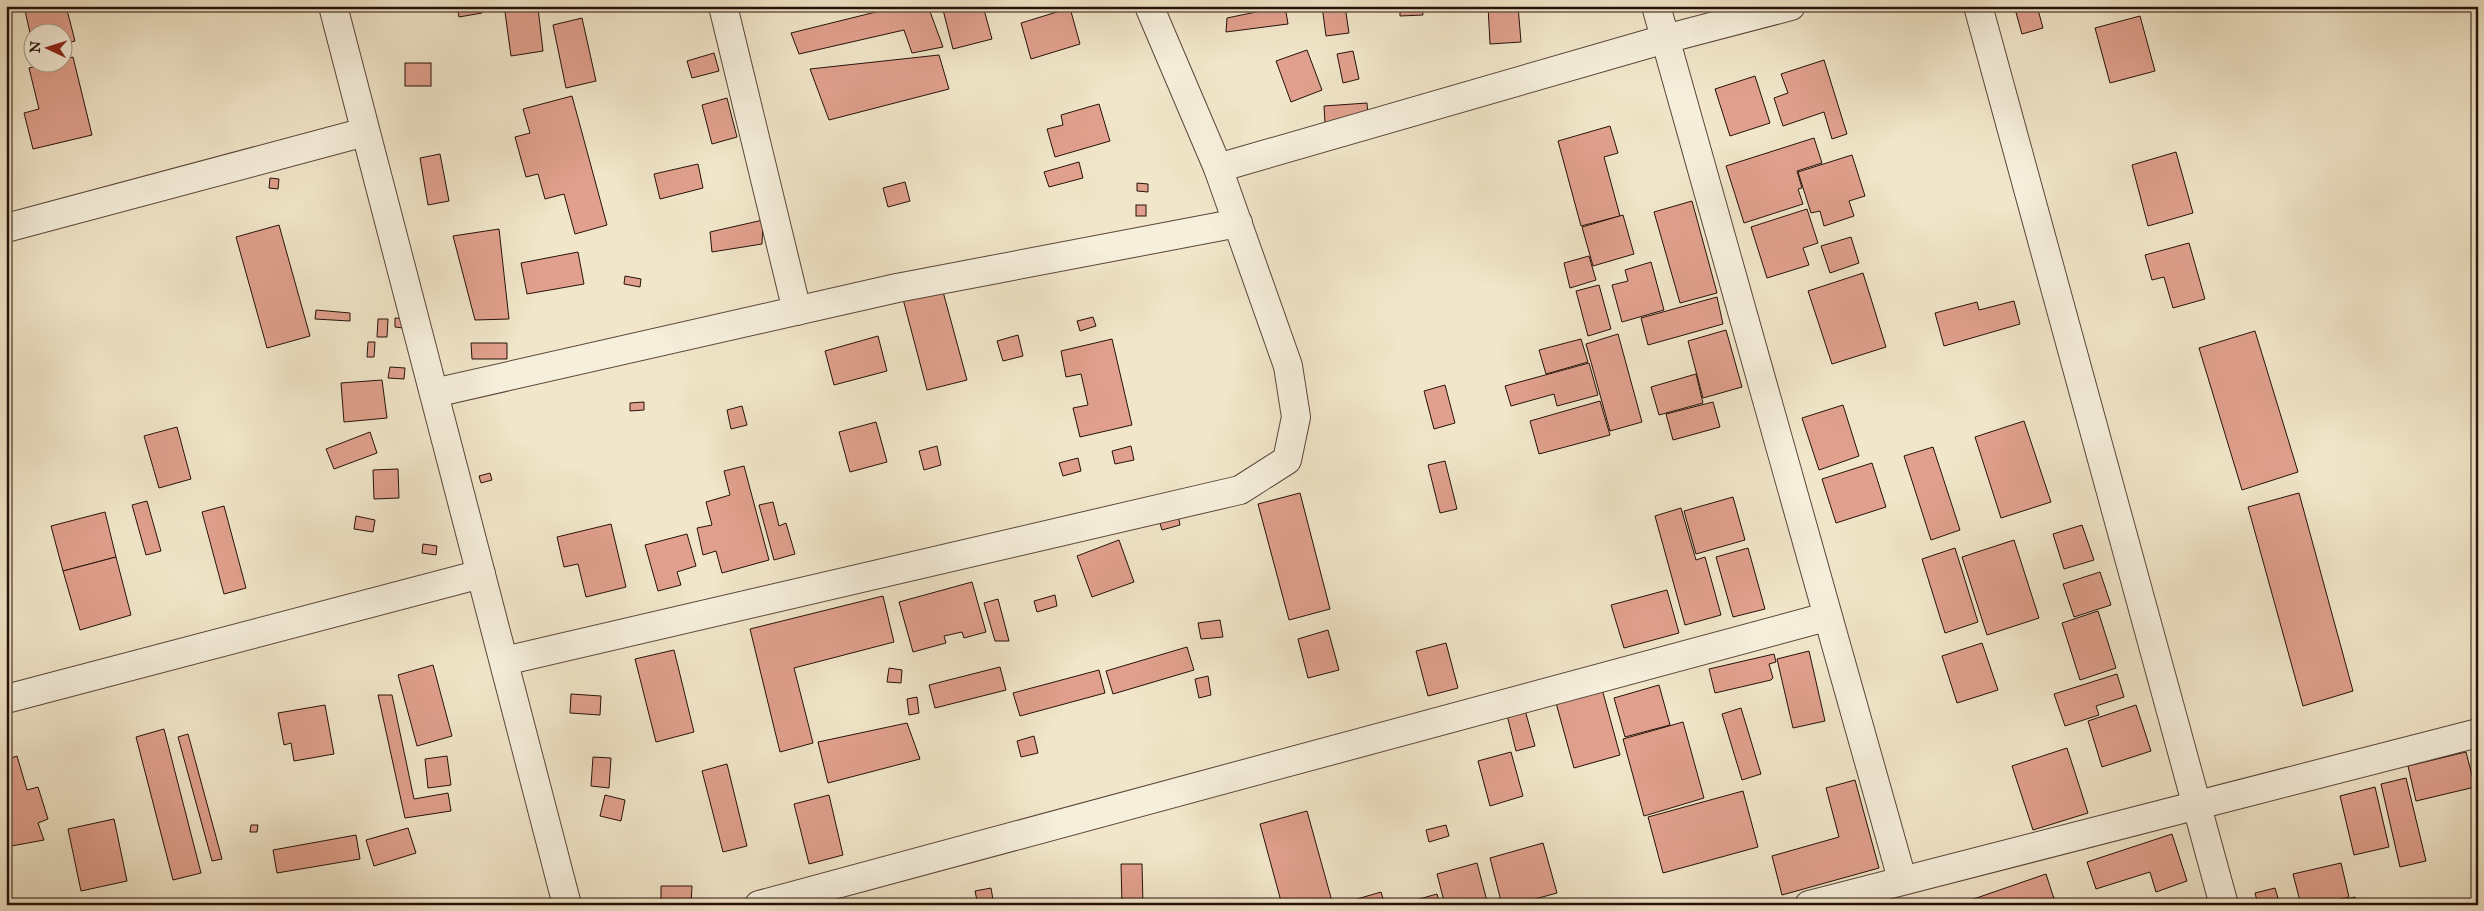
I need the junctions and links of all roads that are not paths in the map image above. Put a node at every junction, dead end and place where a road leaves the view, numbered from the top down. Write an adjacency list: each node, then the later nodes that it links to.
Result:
1 (333, 6): 8 (street)
2 (723, 6): 12 (street)
3 (1149, 6): 9 (street)
4 (1656, 6): 7 (street)
5 (1791, 6): 7 (street)
6 (1978, 6): 19 (street)
7 (1665, 39): 9 (street); 15 (street)
8 (365, 132): 11 (street); 13 (street)
9 (1218, 168): 10 (street)
10 (1238, 223): 12 (street); 16 (street)
11 (6, 228)
12 (797, 311): 13 (street)
13 (434, 393): 14 (street)
14 (481, 574): 16 (street); 17 (street)
15 (1826, 616): 20 (street); 22 (street)
16 (504, 661): 21 (street)
17 (6, 699)
18 (2478, 732): 19 (street)
19 (2197, 805): 20 (street); 24 (street)
20 (1902, 879): 23 (street)
21 (567, 905)
22 (759, 905)
23 (1809, 905)
24 (2224, 905)

